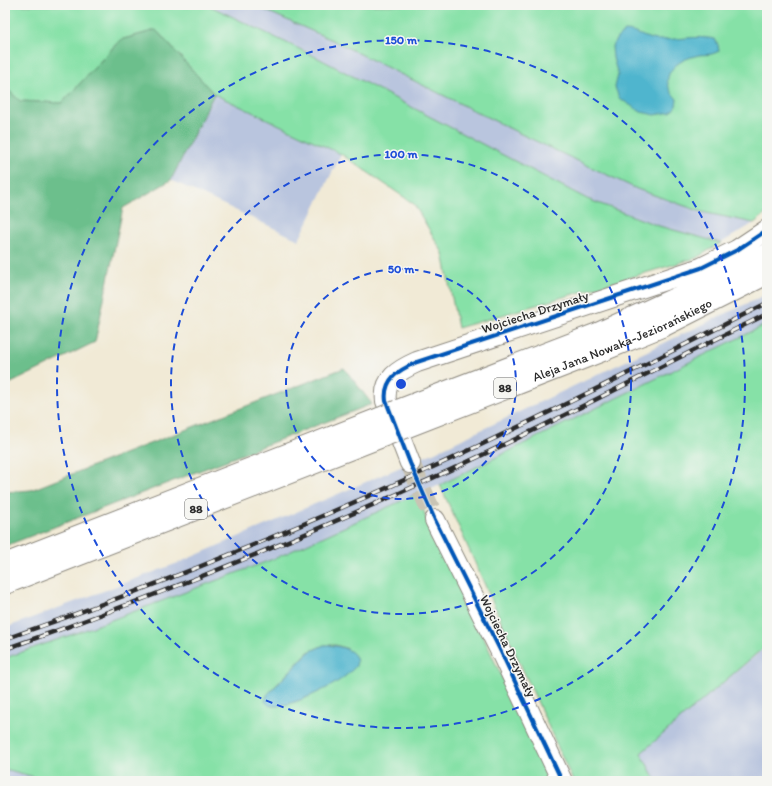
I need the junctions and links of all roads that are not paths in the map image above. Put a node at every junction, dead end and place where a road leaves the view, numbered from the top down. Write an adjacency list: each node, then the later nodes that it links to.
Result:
1 (767, 230): 5 (street, Wojciecha Drzymały)
2 (767, 255): 4 (main road, Aleja Jana Nowaka-Jeziorańskiego / 88)
3 (767, 273): 4 (main road, Aleja Jana Nowaka-Jeziorańskiego / 88)
4 (393, 423): 7 (main road, Aleja Jana Nowaka-Jeziorańskiego / 88); 8 (main road, Aleja Jana Nowaka-Jeziorańskiego / 88)
5 (410, 463)
6 (435, 520): 9 (street, Wojciecha Drzymały)
7 (5, 565)
8 (5, 584)
9 (562, 781)

